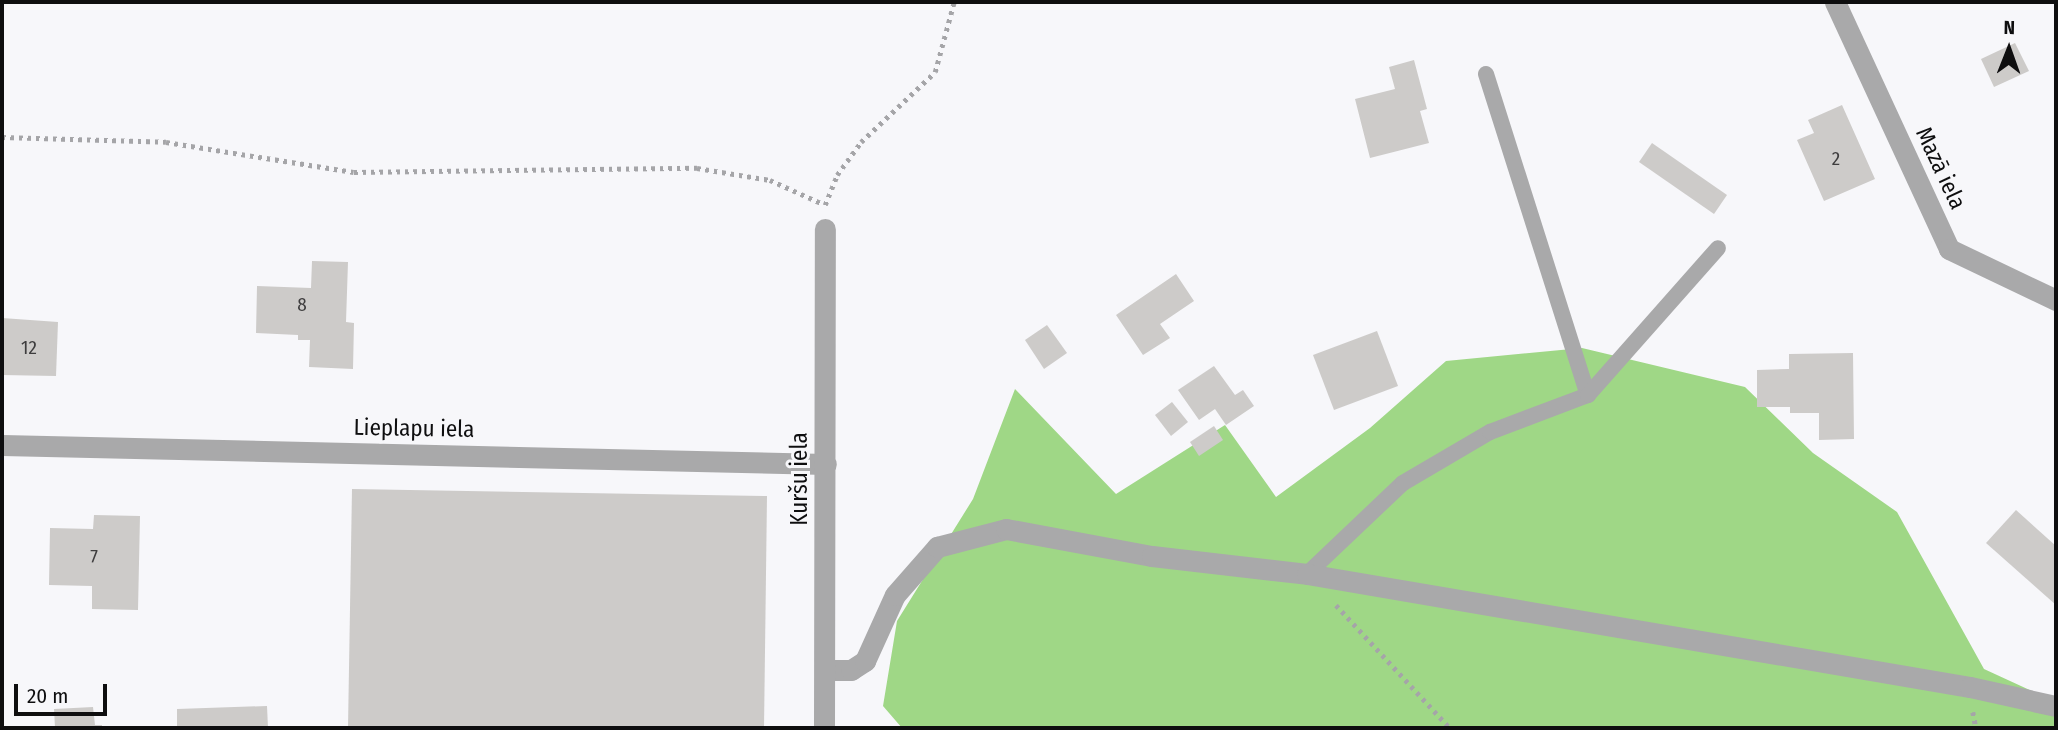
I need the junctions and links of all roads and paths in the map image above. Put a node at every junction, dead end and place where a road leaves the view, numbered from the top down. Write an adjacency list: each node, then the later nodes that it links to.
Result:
1 (954, 2): 5 (path)
2 (1835, 2): 8 (street, Mazā iela)
3 (1486, 74): 9 (lane)
4 (2, 137): 5 (path)
5 (824, 205): 6 (path)
6 (825, 229): 11 (street, Kuršu iela)
7 (1718, 248): 9 (lane)
8 (2056, 300)
9 (1588, 395): 12 (lane)
10 (2, 445): 11 (street, Lieplapu iela)
11 (825, 464): 13 (street, Kuršu iela)
12 (1307, 574): 13 (street); 14 (street); 16 (path)
13 (825, 670): 15 (street, Kuršu iela)
14 (2056, 706)
15 (824, 728)
16 (1450, 728)

